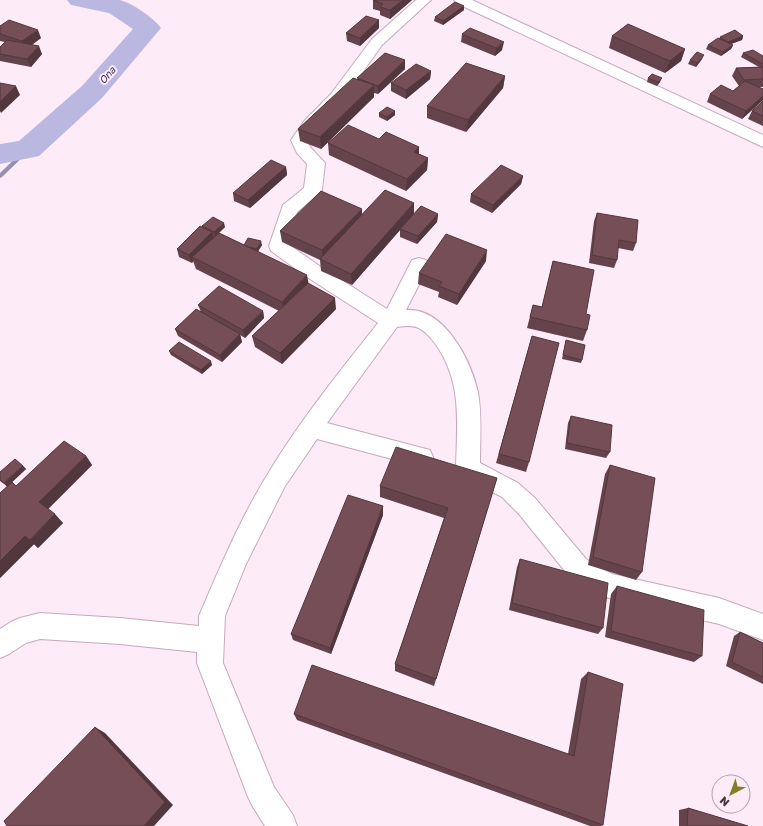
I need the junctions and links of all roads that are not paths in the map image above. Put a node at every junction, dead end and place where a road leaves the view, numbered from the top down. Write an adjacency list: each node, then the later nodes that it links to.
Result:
1 (424, 0): 5 (street)
2 (461, 0): 3 (street)
3 (763, 142)
4 (419, 264): 5 (street)
5 (391, 321): 6 (street); 7 (street)
6 (311, 428): 7 (street); 9 (street)
7 (468, 468): 8 (street)
8 (763, 627)
9 (211, 640): 10 (street); 11 (street)
10 (0, 645)
11 (282, 826)

